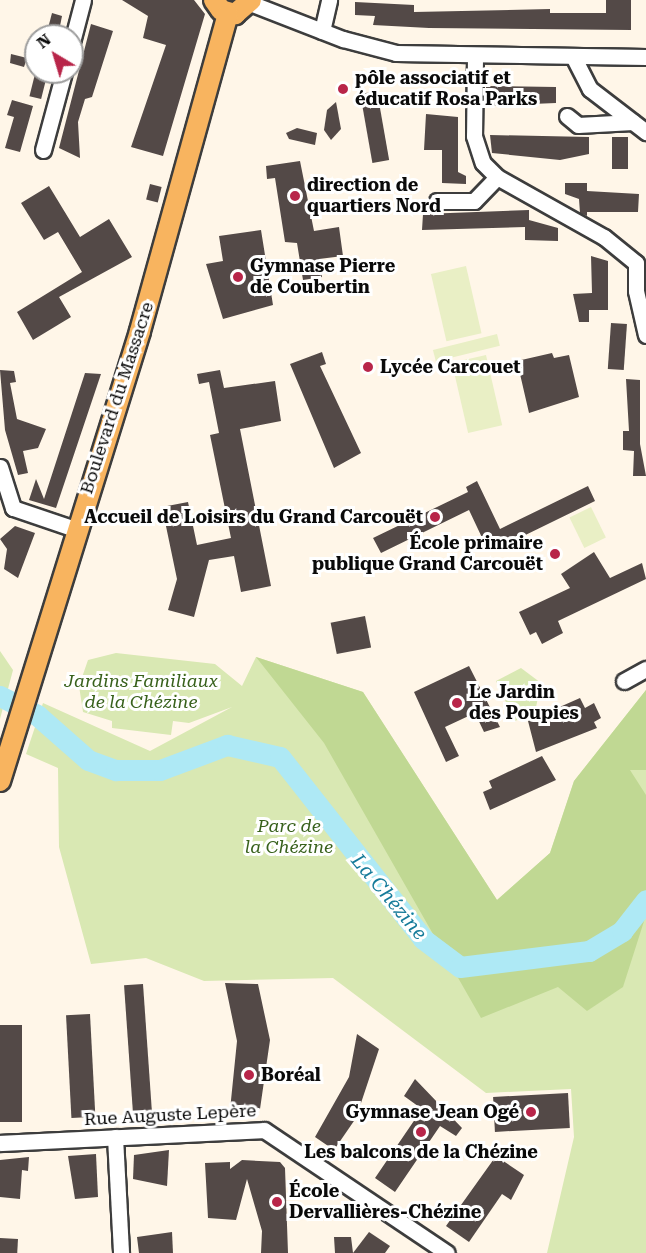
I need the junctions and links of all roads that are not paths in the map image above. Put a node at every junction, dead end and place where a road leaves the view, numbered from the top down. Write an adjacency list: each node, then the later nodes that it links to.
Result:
1 (83, 0): 5 (street)
2 (329, 0): 6 (street)
3 (251, 1): 4 (main road); 6 (street)
4 (221, 7): 20 (main road, Boulevard du Massacre)
5 (77, 24)
6 (322, 31): 7 (street)
7 (475, 57): 9 (street); 15 (street)
8 (646, 57): 9 (street)
9 (574, 58): 12 (street)
10 (61, 84): 14 (street)
11 (567, 116): 12 (street)
12 (633, 122): 13 (street)
13 (646, 132)
14 (43, 150)
15 (497, 177): 16 (street); 17 (street)
16 (437, 201)
17 (641, 264): 18 (street)
18 (646, 335)
19 (0, 467): 20 (street)
20 (75, 529): 23 (main road, Boulevard du Massacre)
21 (646, 669): 22 (street)
22 (624, 681)
23 (0, 781)
24 (116, 1137): 25 (street, Rue Auguste Lepère); 26 (street); 27 (street, Rue Auguste Lepère)
25 (0, 1143)
26 (121, 1253)
27 (447, 1253)

